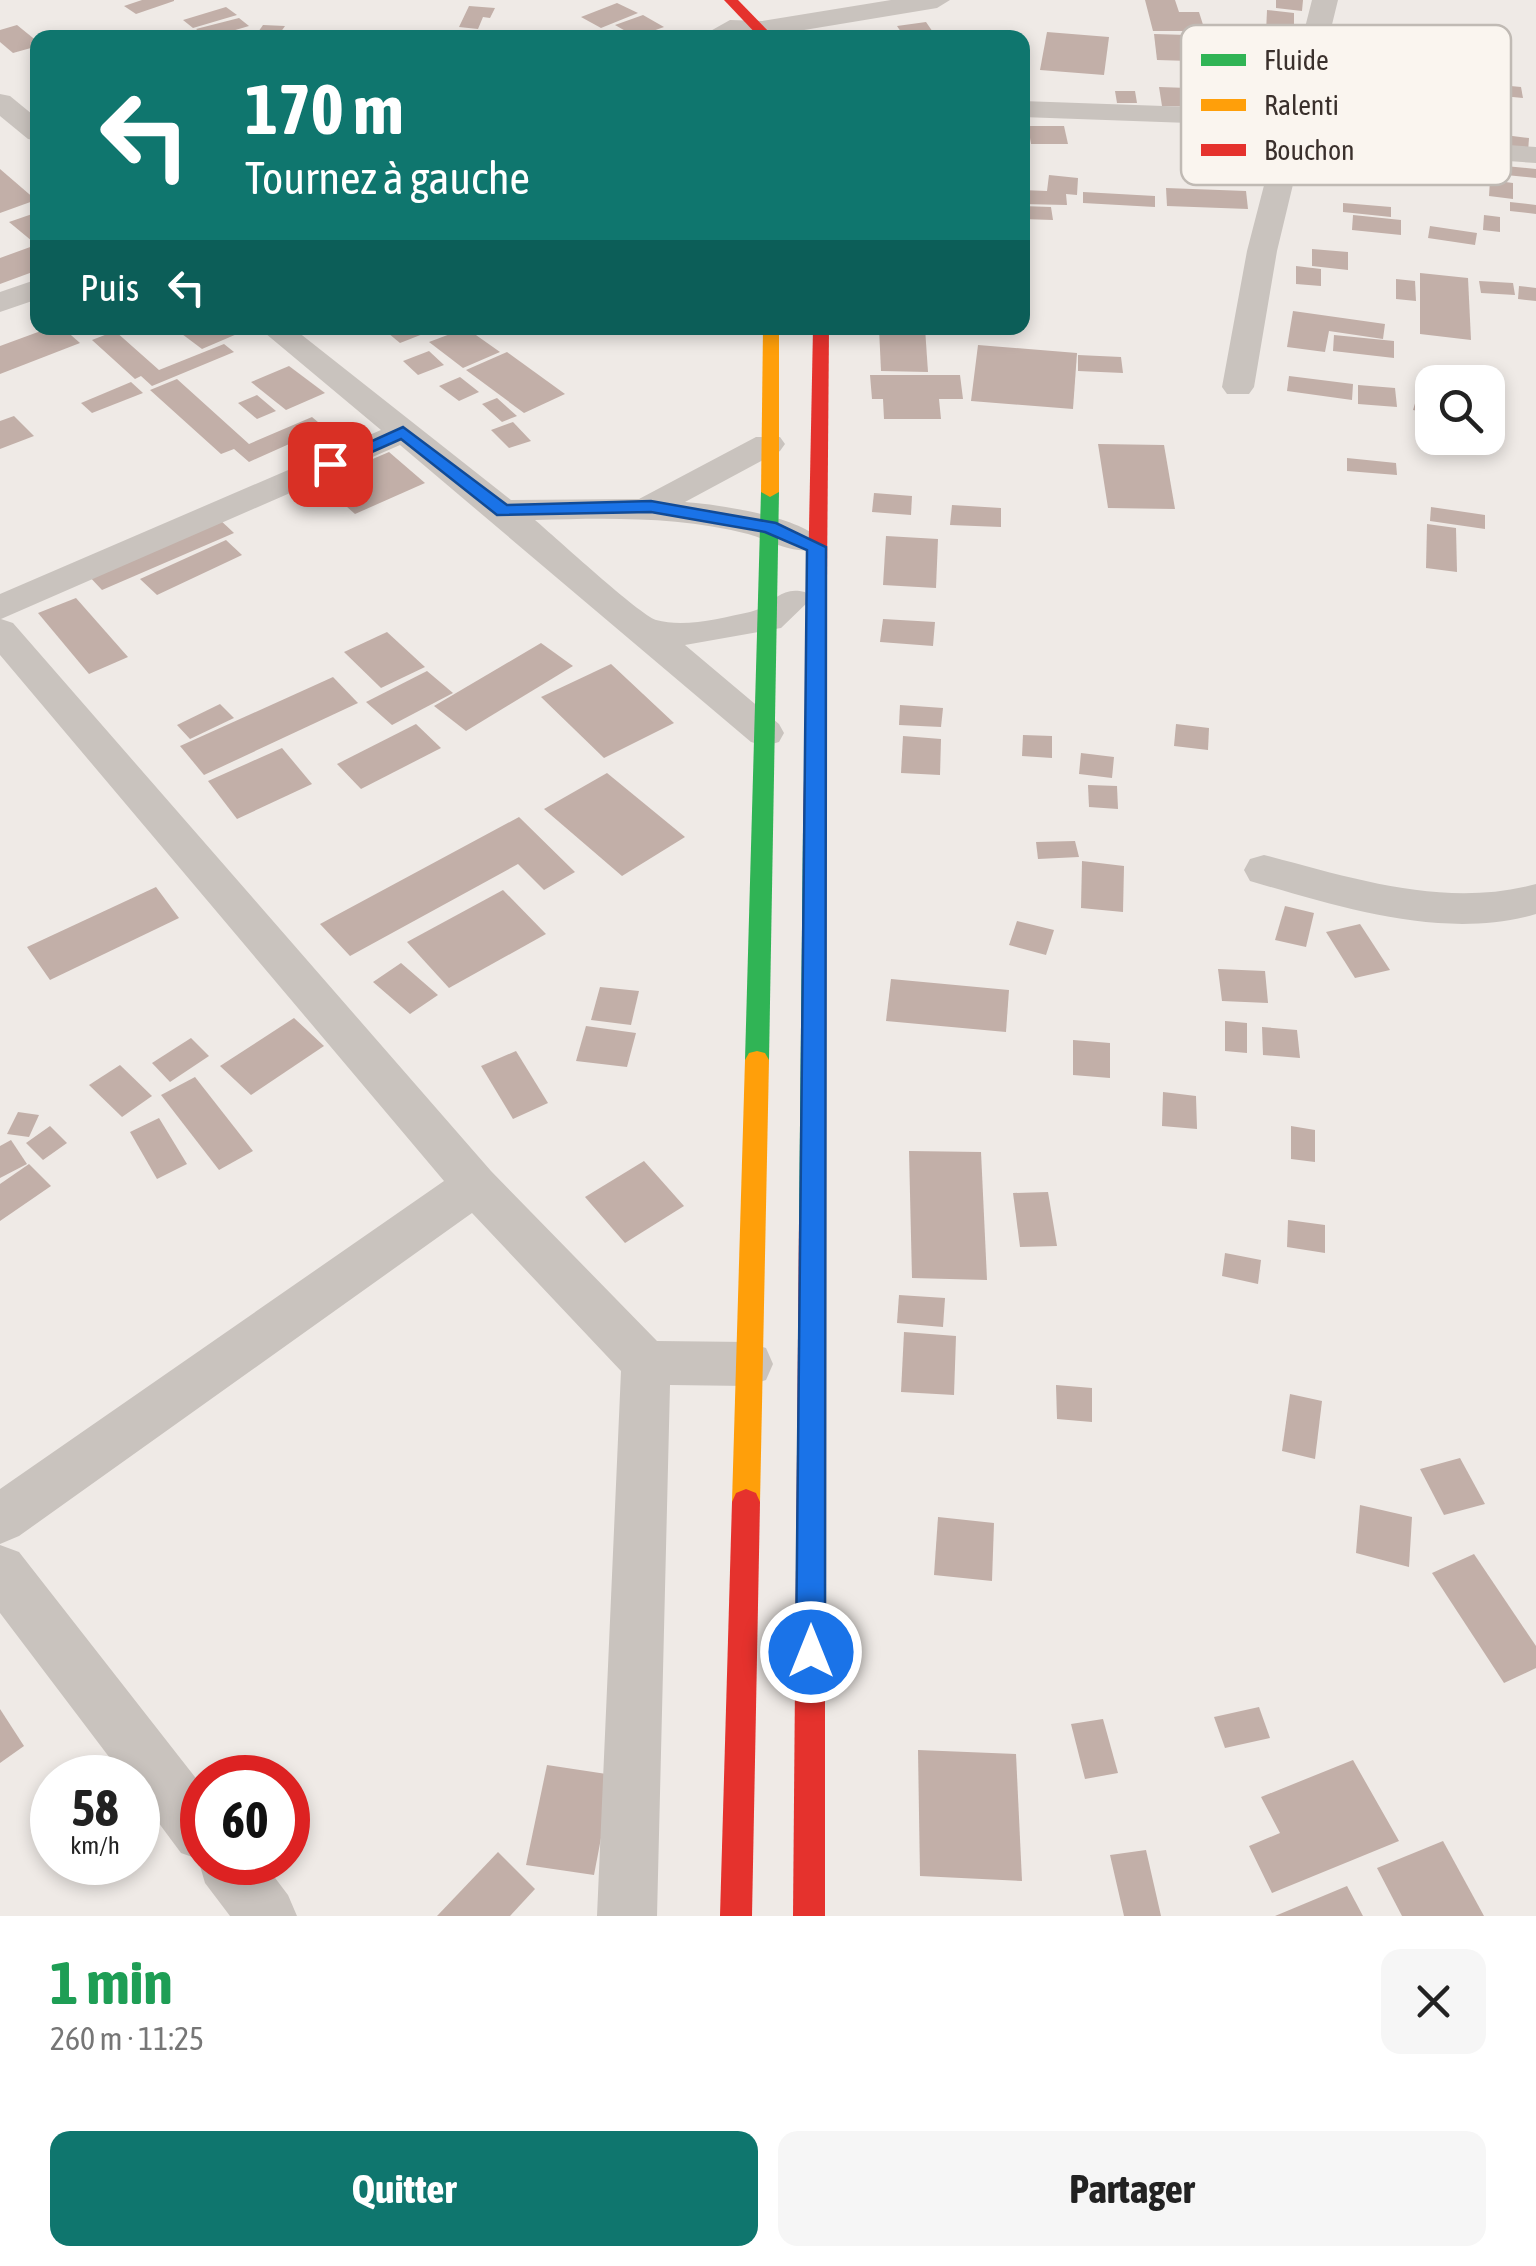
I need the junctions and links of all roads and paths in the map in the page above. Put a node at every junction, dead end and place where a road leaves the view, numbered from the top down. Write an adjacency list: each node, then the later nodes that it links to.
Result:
1 (936, 0): 7 (street)
2 (1325, 0): 4 (street)
3 (721, 5): 5 (main road); 6 (main road)
4 (1318, 25)
5 (724, 30)
6 (760, 30)
7 (781, 30)
8 (0, 102): 11 (street)
9 (1030, 110): 10 (street)
10 (1181, 115)
11 (30, 126)
12 (1511, 152): 13 (street)
13 (1536, 154)
14 (1279, 185): 20 (street)
15 (30, 291): 16 (street)
16 (0, 303)
17 (283, 335): 21 (street)
18 (771, 335): 22 (main road)
19 (821, 335): 26 (main road)
20 (1238, 388)
21 (403, 432): 24 (street); 27 (street)
22 (768, 444): 23 (street); 25 (main road)
23 (651, 506): 24 (street); 25 (street)
24 (503, 511): 30 (street)
25 (770, 527): 26 (street); 28 (main road)
26 (816, 564): 28 (street); 44 (main road)
27 (0, 608)
28 (768, 620): 30 (street); 31 (main road)
29 (0, 630): 34 (street)
30 (643, 631): 31 (street)
31 (765, 733): 36 (main road)
32 (1264, 870): 33 (street)
33 (1530, 906)
34 (475, 1186): 35 (street); 37 (street)
35 (646, 1363): 36 (street); 42 (street)
36 (748, 1364): 43 (main road)
37 (0, 1519)
38 (0, 1570): 39 (street)
39 (180, 1803)
40 (243, 1885): 41 (street)
41 (267, 1916)
42 (627, 1916)
43 (736, 1916)
44 (809, 1916)

